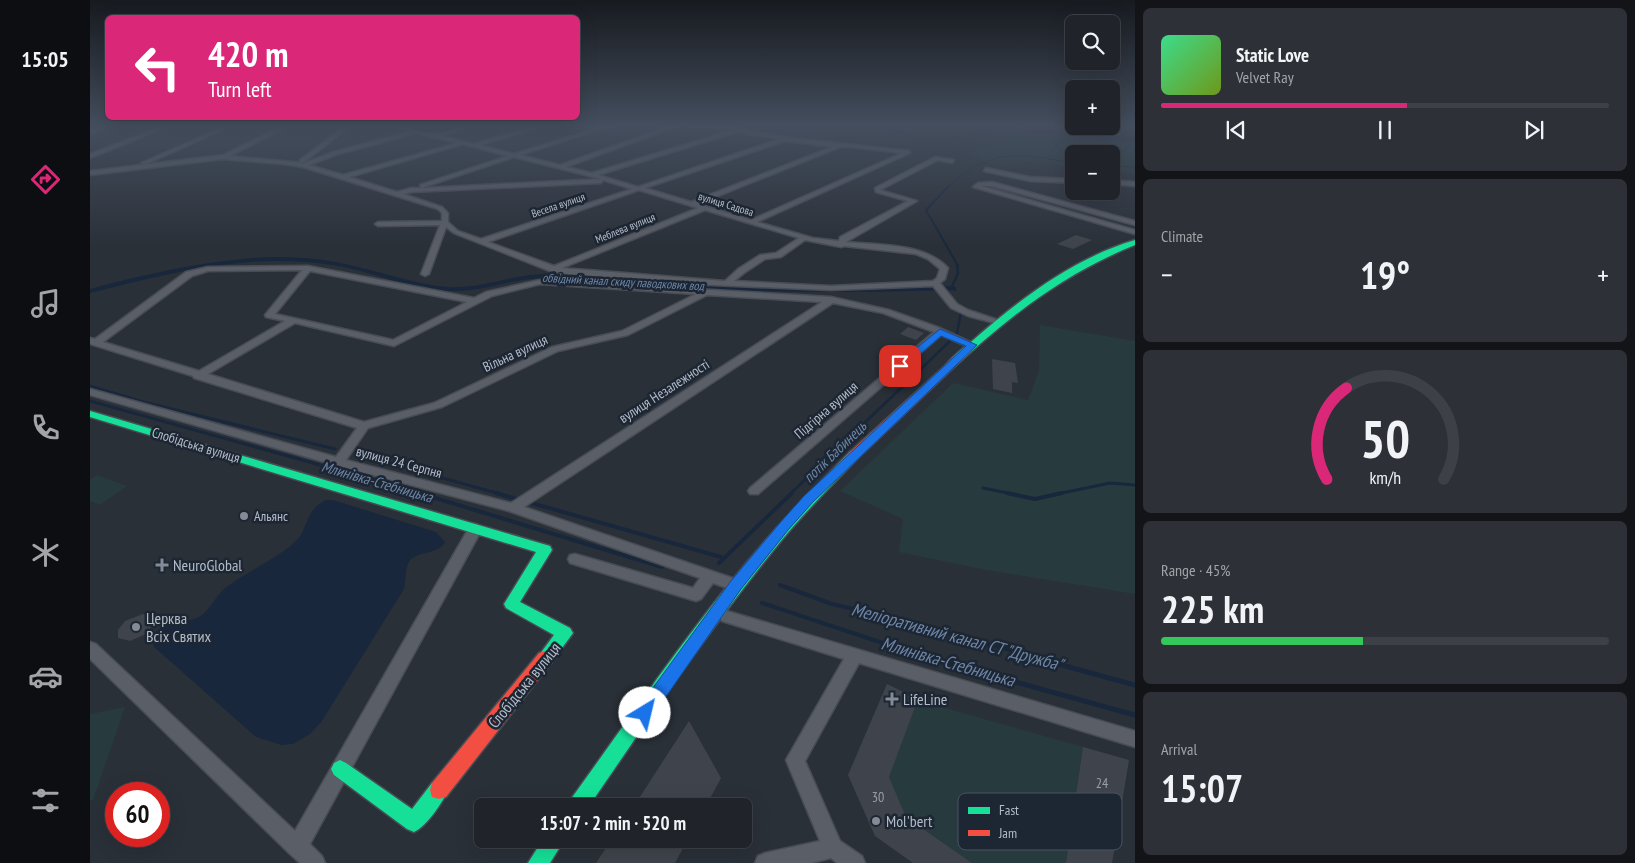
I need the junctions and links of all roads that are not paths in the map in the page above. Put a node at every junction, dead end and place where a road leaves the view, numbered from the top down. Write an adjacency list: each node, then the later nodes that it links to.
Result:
1 (138, 165): 14 (street)
2 (155, 165): 14 (street)
3 (302, 165): 18 (street)
4 (387, 165): 18 (street)
5 (485, 165): 24 (street)
6 (553, 165): 13 (street, вулиця Садова)
7 (565, 165): 13 (street)
8 (620, 165): 17 (street)
9 (706, 165): 23 (street, Весела вулиця)
10 (790, 165): 26 (street)
11 (878, 165): 28 (street)
12 (922, 165): 36 (street)
13 (560, 167): 17 (street, вулиця Садова)
14 (132, 168): 16 (street)
15 (986, 170): 20 (street)
16 (90, 173)
17 (593, 175): 19 (street, вулиця Садова)
18 (344, 178): 25 (street)
19 (610, 180): 23 (street, вулиця Садова); 24 (street)
20 (1065, 181)
21 (1120, 183): 22 (street)
22 (1134, 185)
23 (638, 188): 26 (street, вулиця Садова); 34 (street, Весела вулиця)
24 (411, 190): 25 (street)
25 (398, 194): 29 (street)
26 (692, 204): 27 (street, вулиця Садова)
27 (705, 208): 28 (street, вулиця Садова); 38 (street, Меблева вулиця)
28 (751, 222): 33 (street, вулиця Садова)
29 (445, 223): 31 (street); 34 (street); 39 (street)
30 (1135, 223): 32 (street)
31 (378, 224)
32 (1135, 232)
33 (804, 238): 36 (street, вулиця Садова); 40 (street)
34 (483, 241): 38 (street)
35 (1135, 242): 46 (main road)
36 (841, 245): 41 (street, вулиця Садова)
37 (308, 268): 44 (street); 45 (street); 48 (street)
38 (554, 269): 40 (street)
39 (425, 274)
40 (728, 283): 41 (street)
41 (937, 284): 46 (street)
42 (704, 293): 43 (street); 44 (street); 53 (street, Вільна вулиця)
43 (831, 300): 47 (street); 56 (street, вулиця Незалежності)
44 (474, 301): 45 (street)
45 (294, 320): 50 (street)
46 (997, 321): 49 (main road)
47 (940, 332): 49 (street); 55 (street, Підгірна вулиця)
48 (93, 342): 50 (street, вулиця 24 Серпня)
49 (972, 345): 60 (main road)
50 (198, 376): 53 (street, вулиця 24 Серпня)
51 (90, 392): 54 (street)
52 (90, 414): 57 (main road, Слобідська вулиця)
53 (364, 426): 54 (street, вулиця 24 Серпня)
54 (339, 462): 56 (street, вулиця 24 Серпня)
55 (754, 491)
56 (513, 508): 59 (street, вулиця 24 Серпня)
57 (475, 529): 65 (street); 65 (main road, Слобідська вулиця)
58 (575, 559): 59 (street)
59 (710, 576): 60 (street, вулиця 24 Серпня)
60 (736, 585): 66 (main road)
61 (727, 617): 63 (street)
62 (90, 649): 67 (street)
63 (855, 655): 64 (street); 69 (street)
64 (1135, 739)
65 (340, 769): 67 (street)
66 (584, 798)
67 (297, 847): 70 (street)
68 (549, 848): 71 (main road)
69 (833, 848): 72 (street); 73 (street)
70 (314, 863)
71 (538, 863)
72 (765, 863)
73 (855, 863)

